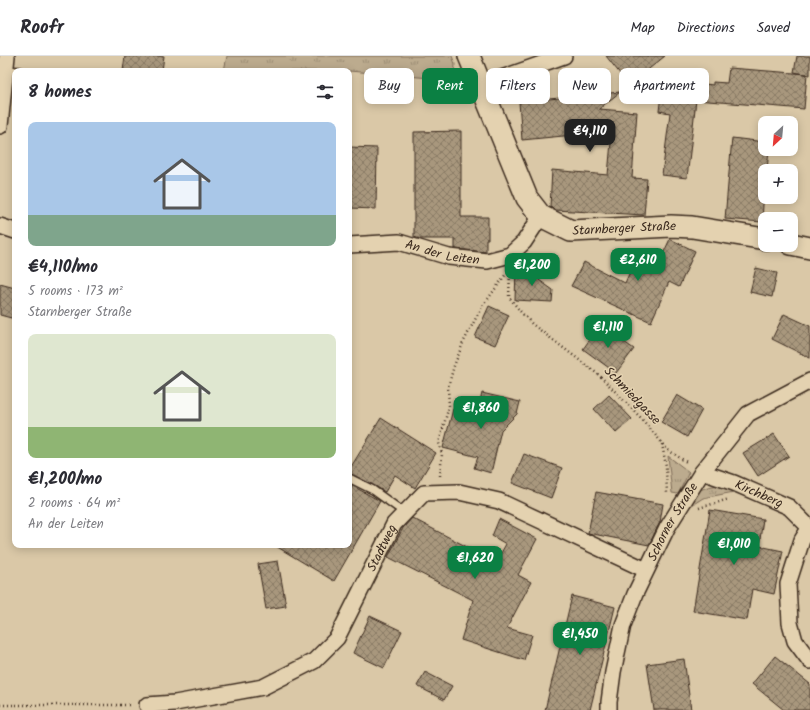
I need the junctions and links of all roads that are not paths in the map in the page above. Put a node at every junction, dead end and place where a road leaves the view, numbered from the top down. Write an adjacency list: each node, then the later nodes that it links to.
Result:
1 (469, 56): 4 (main road, Starnberger Straße)
2 (564, 56): 4 (street)
3 (11, 66): 5 (street)
4 (482, 85): 6 (main road, Starnberger Straße)
5 (0, 126)
6 (541, 216): 9 (main road, Starnberger Straße); 10 (street, An der Leiten)
7 (0, 226): 8 (street)
8 (12, 230)
9 (758, 238)
10 (352, 245)
11 (798, 245): 12 (main road)
12 (810, 248)
13 (810, 381): 14 (street, Schorner Straße)
14 (702, 472): 17 (street, Kirchberg); 18 (street, Schorner Straße)
15 (352, 480): 16 (lane)
16 (405, 512): 18 (street, Stadtweg); 21 (street, Stadtweg)
17 (810, 527): 19 (street, Kirchberg)
18 (646, 570): 22 (street, Schorner Straße)
19 (810, 661)
20 (147, 705): 21 (street, Stadtweg)
21 (188, 705)
22 (609, 710)

